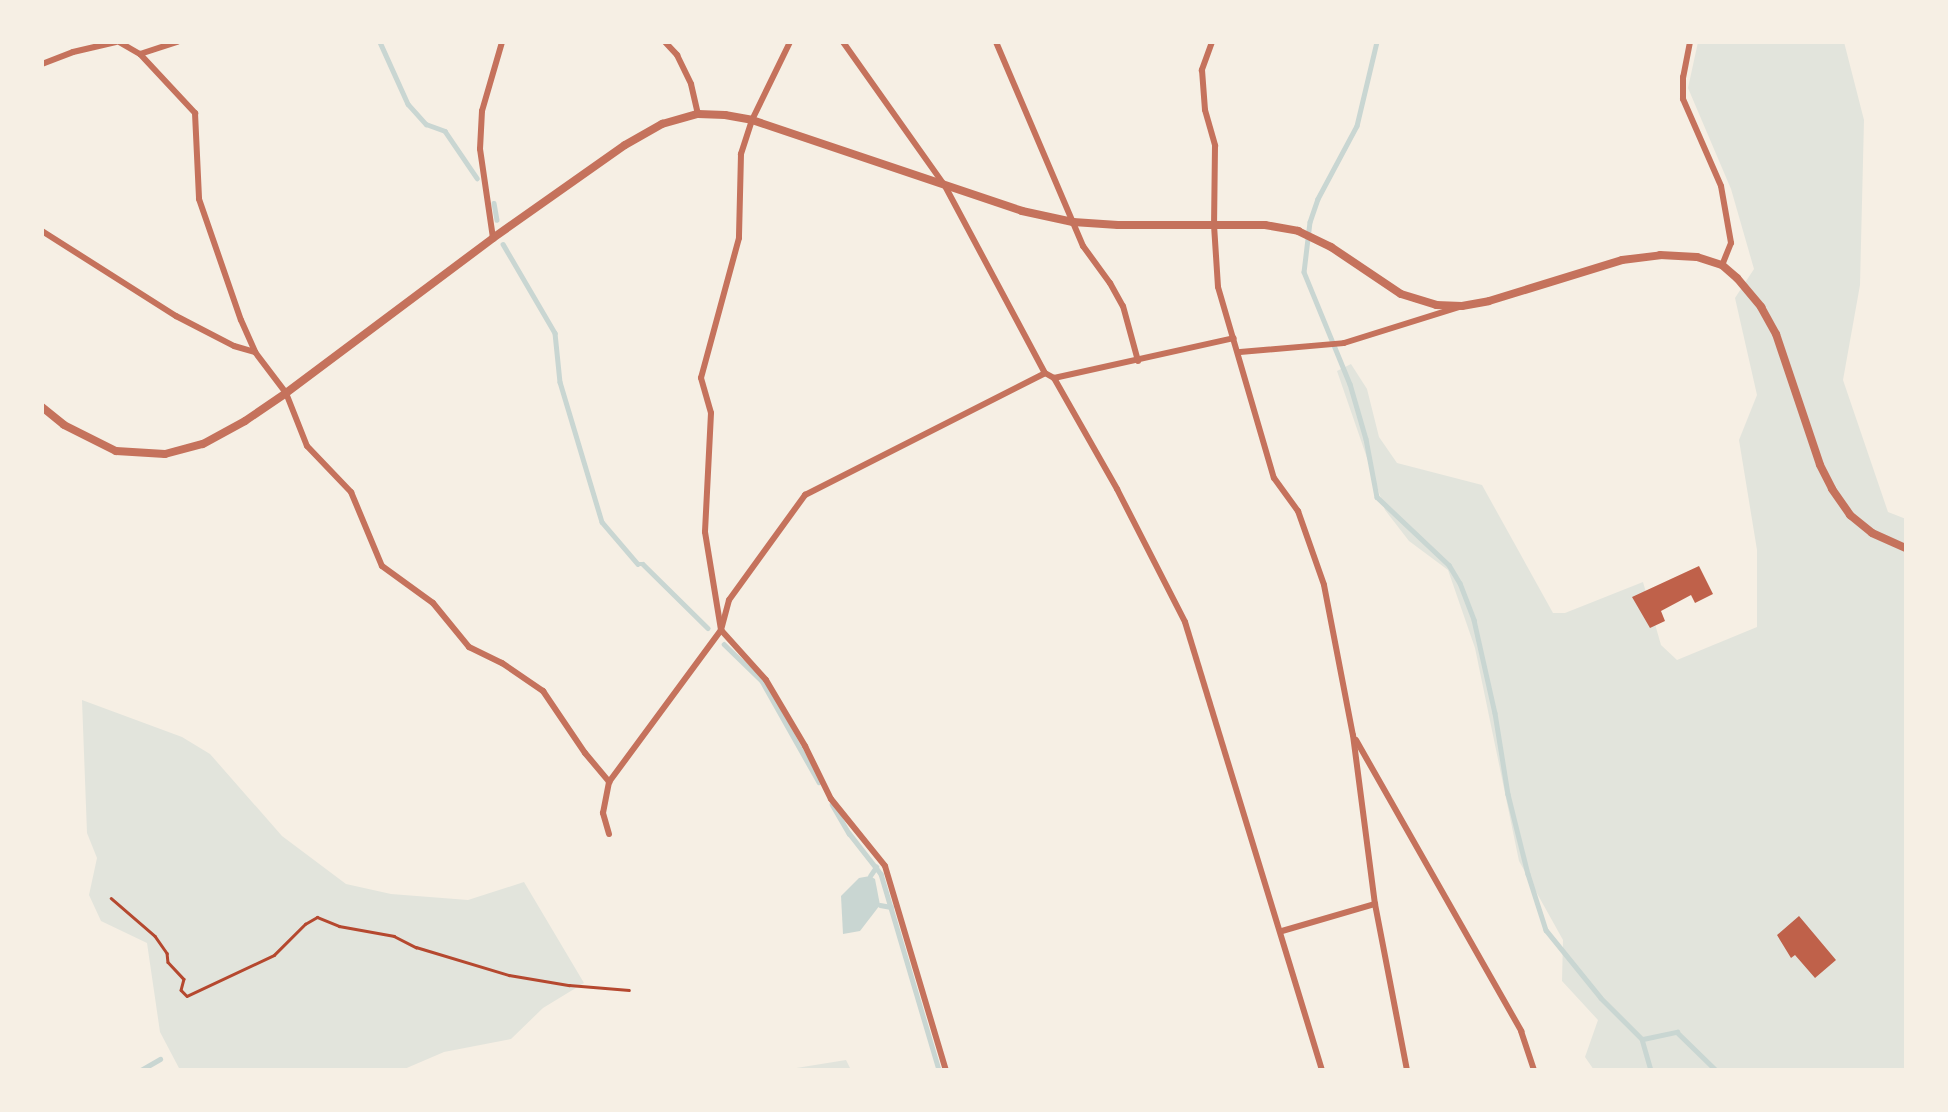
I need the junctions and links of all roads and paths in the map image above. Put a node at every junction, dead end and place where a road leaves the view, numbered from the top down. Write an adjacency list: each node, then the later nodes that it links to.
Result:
1 (118, 42): 10 (street); 11 (street)
2 (177, 42): 10 (street)
3 (502, 42): 18 (street)
4 (665, 42): 12 (street)
5 (790, 42): 13 (street)
6 (843, 42): 14 (street)
7 (996, 42): 15 (street)
8 (1212, 42): 16 (street)
9 (1690, 42): 19 (street)
10 (139, 54): 22 (street)
11 (42, 64)
12 (698, 114): 13 (street); 18 (street)
13 (752, 120): 14 (street); 30 (street)
14 (945, 186): 15 (street); 25 (street)
15 (1073, 222): 16 (street); 24 (street)
16 (1214, 225): 20 (street); 21 (street)
17 (42, 231): 22 (street)
18 (493, 238): 27 (street)
19 (1722, 265): 20 (street); 29 (street)
20 (1462, 306): 23 (street)
21 (1234, 338): 23 (street); 24 (street)
22 (256, 352): 27 (street)
23 (1240, 352): 31 (street)
24 (1138, 361): 26 (street)
25 (1045, 373): 26 (street); 30 (street)
26 (1054, 377): 36 (street)
27 (286, 393): 28 (street); 32 (street)
28 (42, 407)
29 (1906, 548)
30 (721, 629): 32 (street); 38 (street)
31 (1353, 735): 35 (street); 41 (street)
32 (609, 782): 33 (street)
33 (609, 834)
34 (111, 898): 37 (path)
35 (1375, 904): 36 (street); 40 (street)
36 (1282, 931): 39 (street)
37 (629, 990)
38 (946, 1070)
39 (1322, 1070)
40 (1407, 1070)
41 (1534, 1070)

